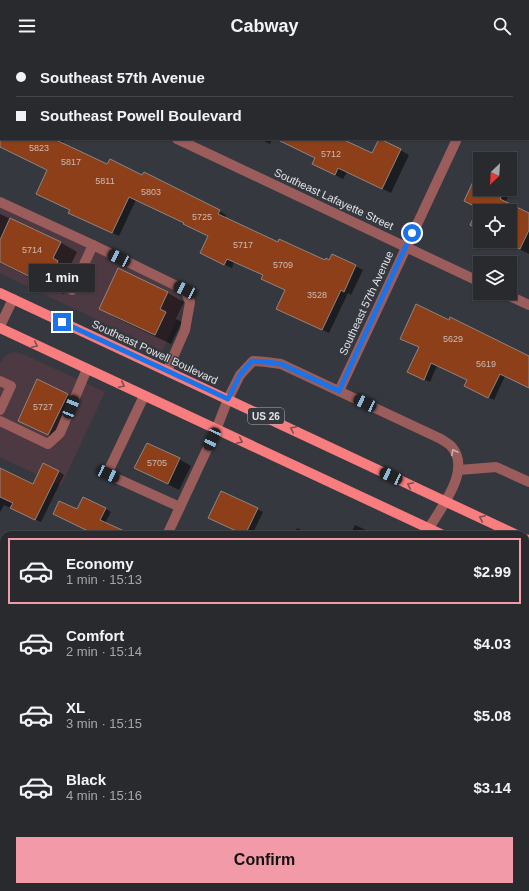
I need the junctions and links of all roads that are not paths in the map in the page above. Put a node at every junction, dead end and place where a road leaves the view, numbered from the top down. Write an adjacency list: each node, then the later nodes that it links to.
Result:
1 (179, 140): 5 (street, Southeast Lafayette Street)
2 (457, 140): 5 (street, Southeast 57th Avenue)
3 (0, 202): 4 (street)
4 (93, 245): 7 (street); 14 (street)
5 (406, 246): 6 (street, Southeast Lafayette Street); 16 (street, Southeast 57th Avenue)
6 (473, 279)
7 (72, 290)
8 (0, 293): 9 (main road, Southeast Powell Boulevard / US 26)
9 (13, 299): 12 (street); 14 (main road, Southeast Powell Boulevard / US 26)
10 (517, 299): 11 (street)
11 (529, 305)
12 (0, 327): 13 (main road, one-way to 13)
13 (87, 369): 17 (main road, one-way to 17); 20 (street)
14 (167, 370): 18 (main road, Southeast Powell Boulevard / US 26)
15 (0, 381): 19 (street)
16 (339, 391): 18 (street); 22 (street, one-way to 16)
17 (144, 396): 21 (main road); 25 (street)
18 (228, 399): 21 (street); 24 (main road, Southeast Powell Boulevard / US 26, one-way to 18)
19 (0, 410)
20 (0, 421)
21 (216, 430): 25 (street); 27 (main road, one-way to 27)
22 (459, 470): 23 (street); 24 (street)
23 (529, 482)
24 (445, 501): 28 (street); 29 (main road, Southeast Powell Boulevard / US 26, one-way to 24)
25 (180, 508): 26 (street)
26 (169, 531)
27 (425, 531)
28 (428, 531)
29 (509, 531)

